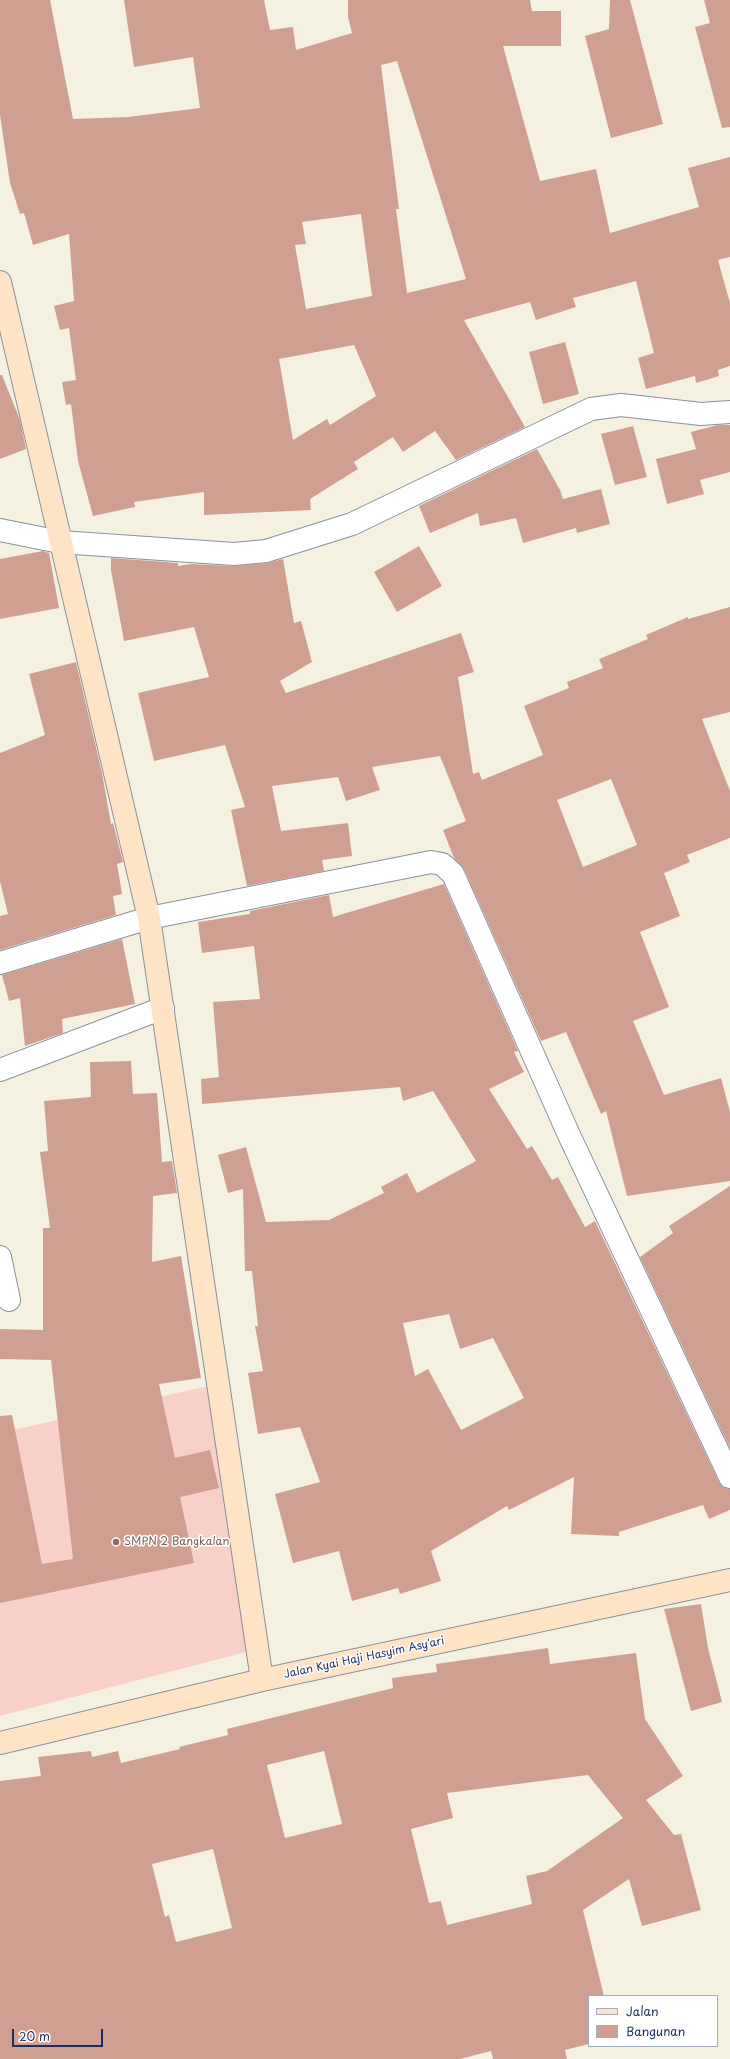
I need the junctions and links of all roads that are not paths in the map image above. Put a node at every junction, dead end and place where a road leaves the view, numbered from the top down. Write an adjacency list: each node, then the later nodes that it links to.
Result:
1 (0, 282): 4 (street)
2 (730, 412): 4 (street)
3 (0, 530): 4 (street)
4 (60, 542): 5 (street)
5 (149, 918): 6 (street); 7 (street); 11 (street)
6 (0, 963)
7 (163, 1008): 8 (street); 13 (street)
8 (0, 1070)
9 (0, 1257): 10 (street)
10 (9, 1300)
11 (730, 1477)
12 (730, 1580): 13 (street, Jalan Kyai Haji Hasyim Asy'ari)
13 (262, 1680): 14 (street, Jalan Kyai Haji Hasyim Asy'ari)
14 (0, 1743)

